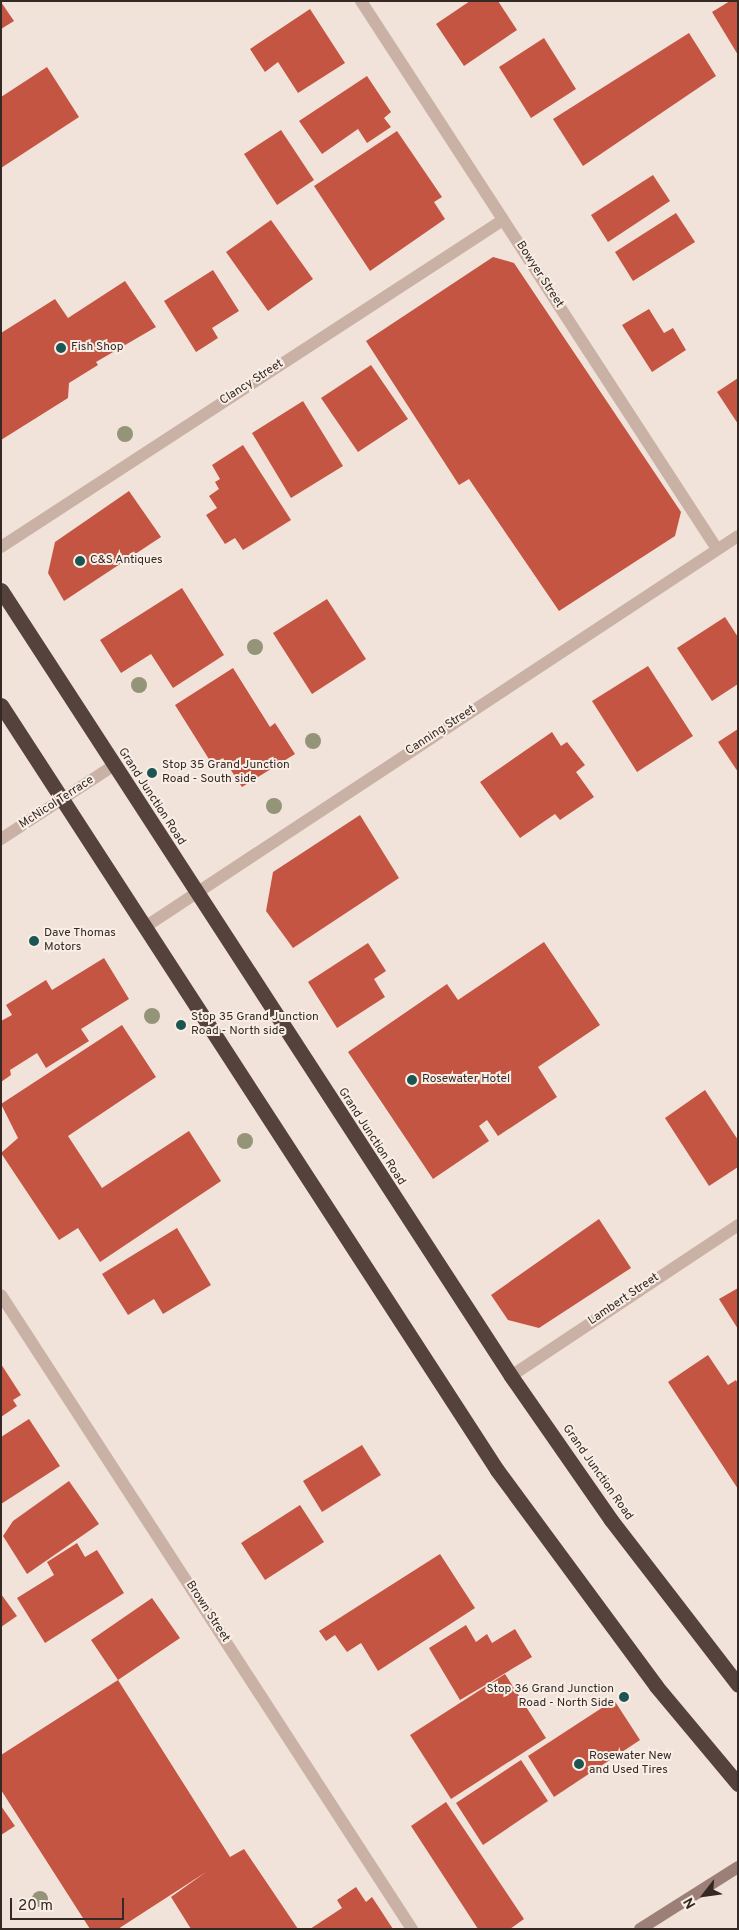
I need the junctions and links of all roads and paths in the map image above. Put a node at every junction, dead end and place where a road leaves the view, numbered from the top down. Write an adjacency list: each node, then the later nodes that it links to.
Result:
1 (360, 1): 2 (street, Bowyer Street)
2 (503, 220): 4 (street, Clancy Street); 5 (street, Bowyer Street)
3 (738, 536): 5 (street, Canning Street)
4 (1, 547)
5 (717, 549): 11 (street, Canning Street)
6 (1, 590): 8 (highway, Grand Junction Road)
7 (1, 705): 9 (highway)
8 (113, 766): 9 (street, McNicol Terrace); 11 (highway, Grand Junction Road)
9 (62, 799): 10 (street, McNicol Terrace); 12 (highway)
10 (1, 839)
11 (195, 894): 12 (street, Canning Street); 15 (highway, Grand Junction Road)
12 (145, 927): 17 (highway)
13 (738, 1225): 15 (street, Lambert Street)
14 (1, 1294): 19 (street, Brown Street)
15 (512, 1376): 16 (highway, Grand Junction Road)
16 (738, 1685)
17 (738, 1784)
18 (738, 1867): 20 (street)
19 (412, 1929)
20 (640, 1929)

